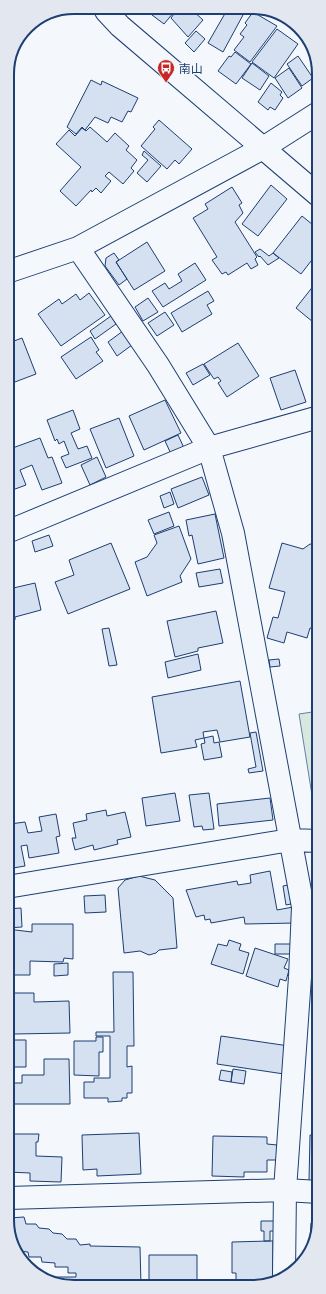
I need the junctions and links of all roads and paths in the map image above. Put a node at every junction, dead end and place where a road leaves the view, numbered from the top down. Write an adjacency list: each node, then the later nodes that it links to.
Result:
1 (109, 14): 3 (street)
2 (312, 117): 3 (street)
3 (263, 148): 4 (street); 5 (street)
4 (312, 190)
5 (78, 248): 6 (street); 8 (street)
6 (14, 270)
7 (312, 419): 8 (street)
8 (209, 448): 9 (street); 10 (street)
9 (14, 529)
10 (290, 840): 11 (street); 12 (street); 13 (street)
11 (312, 841)
12 (14, 886)
13 (285, 1190): 14 (street); 15 (street); 16 (street)
14 (312, 1192)
15 (14, 1198)
16 (284, 1271)

